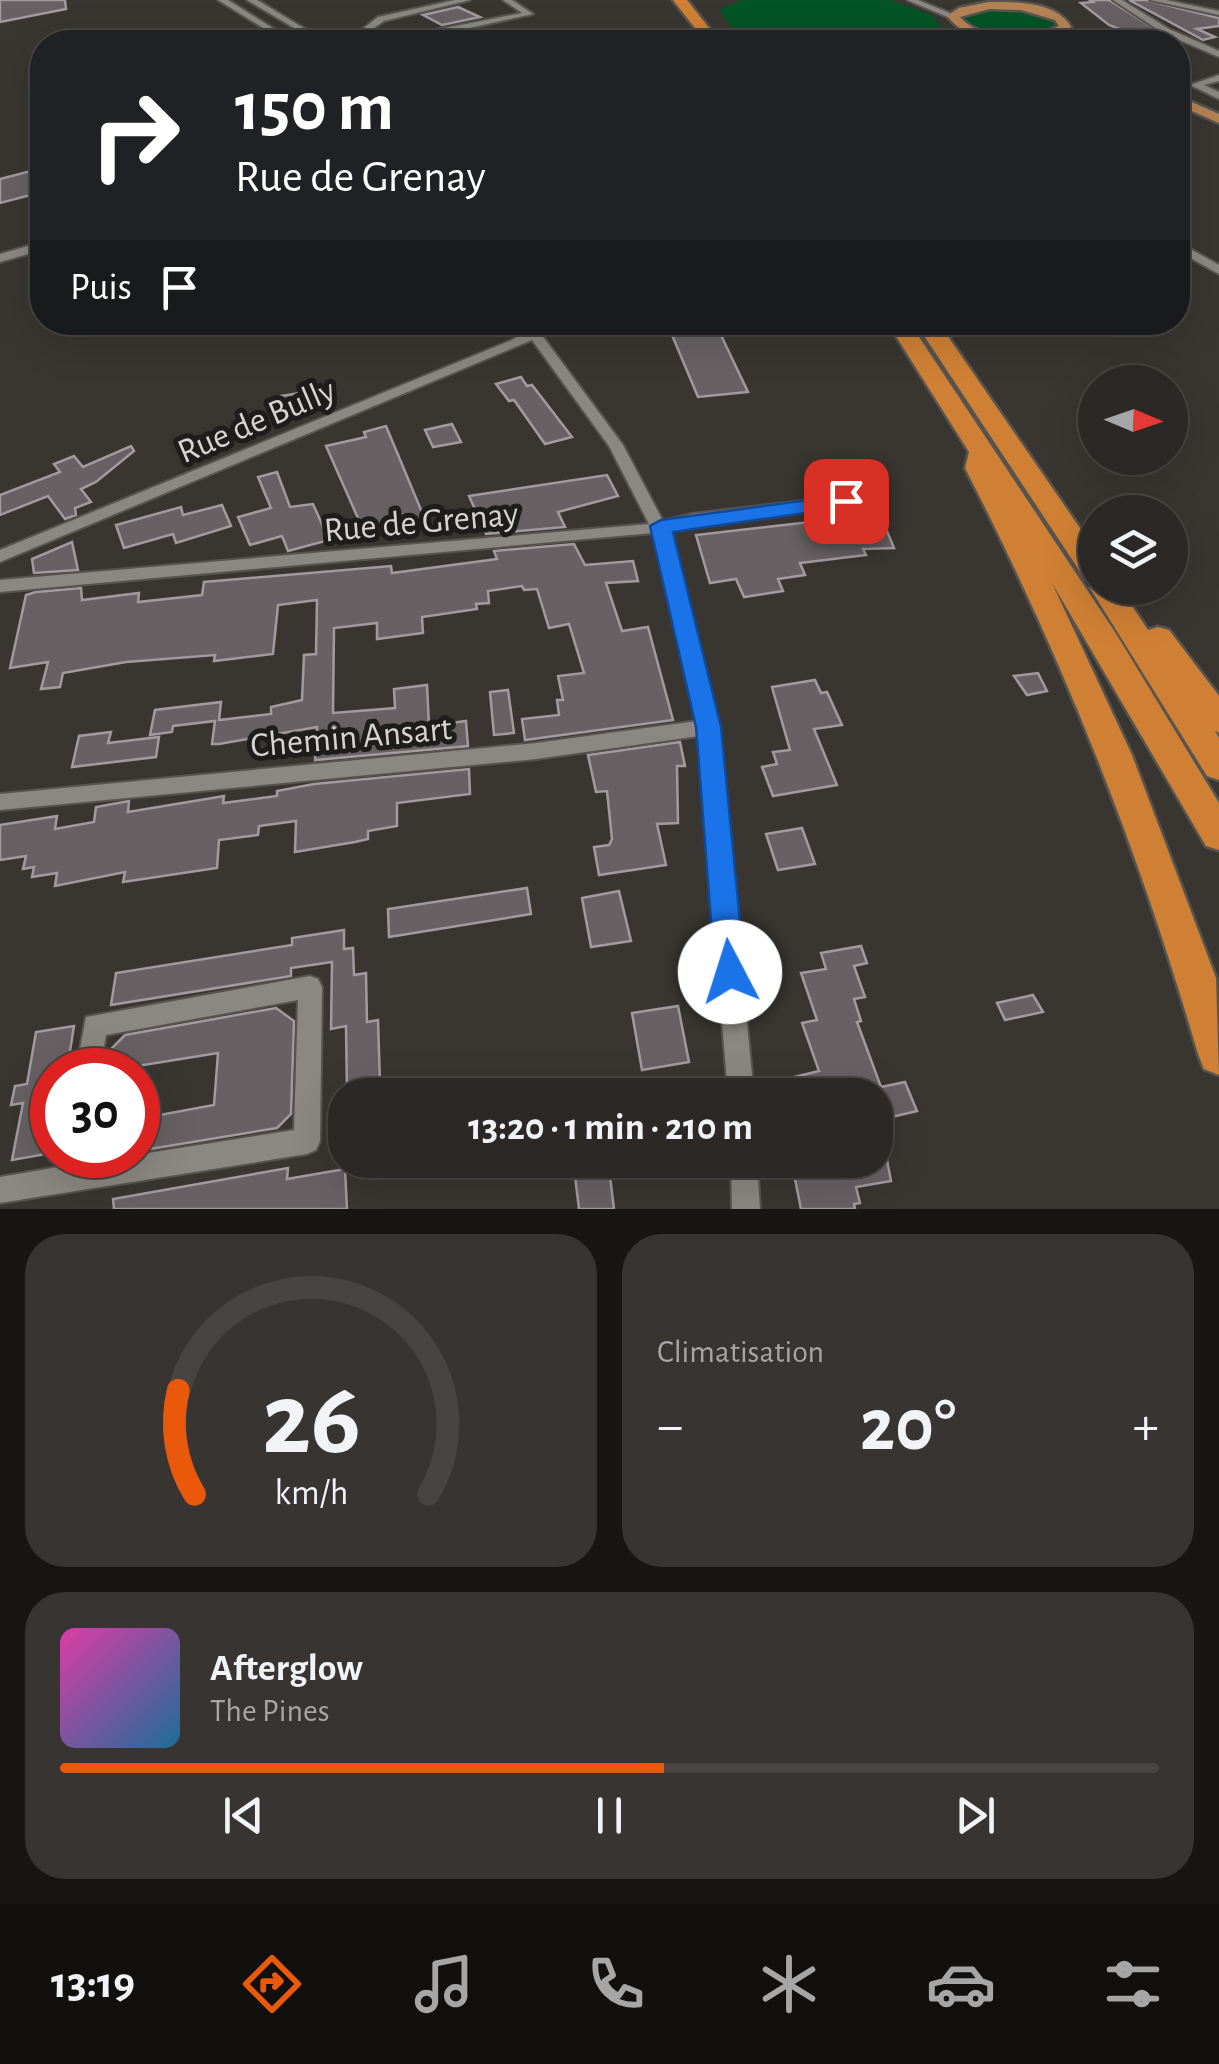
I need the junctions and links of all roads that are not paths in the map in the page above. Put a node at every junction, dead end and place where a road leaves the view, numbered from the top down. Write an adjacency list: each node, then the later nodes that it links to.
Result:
1 (222, 0): 18 (street)
2 (252, 0): 19 (street)
3 (466, 0): 20 (street)
4 (507, 0): 22 (street)
5 (663, 0): 23 (highway)
6 (680, 0): 24 (highway)
7 (911, 0): 16 (street)
8 (922, 0): 13 (street)
9 (1029, 0): 14 (main road)
10 (1117, 0): 27 (street)
11 (1154, 0): 15 (street)
12 (1004, 2): 13 (main road); 14 (main road)
13 (966, 6): 16 (main road)
14 (1041, 9): 26 (main road)
15 (1219, 13)
16 (953, 16): 25 (main road)
17 (422, 22): 21 (street)
18 (271, 30)
19 (302, 30)
20 (367, 30)
21 (388, 30)
22 (450, 30)
23 (686, 30)
24 (704, 30)
25 (964, 30)
26 (1063, 30)
27 (1164, 30)
28 (1190, 41): 29 (street)
29 (1219, 54)
30 (1219, 78): 31 (street)
31 (1219, 96)
32 (1190, 97): 34 (main road)
33 (1190, 106): 35 (main road)
34 (1219, 110)
35 (1219, 119)
36 (30, 249): 38 (street)
37 (1190, 253): 39 (street)
38 (0, 258)
39 (1219, 270)
40 (526, 335): 50 (street, Rue de Bully)
41 (541, 335): 47 (street)
42 (907, 335): 44 (highway)
43 (935, 335): 45 (highway)
44 (983, 450): 58 (highway); 60 (highway)
45 (1046, 495): 48 (highway); 49 (highway)
46 (846, 501): 47 (street, Rue de Grenay)
47 (661, 526): 51 (street, Rue de Grenay); 55 (street)
48 (1078, 536)
49 (1078, 545)
50 (0, 556)
51 (0, 586)
52 (1116, 605): 56 (highway)
53 (1131, 605): 54 (highway)
54 (1219, 720)
55 (708, 727): 57 (street, Chemin Ansart); 61 (street)
56 (1219, 766)
57 (0, 802)
58 (1219, 836)
59 (92, 1048): 62 (street)
60 (1219, 1054)
61 (739, 1078)
62 (160, 1157)
63 (37, 1178): 65 (street)
64 (745, 1178): 66 (street)
65 (0, 1190)
66 (746, 1209)

